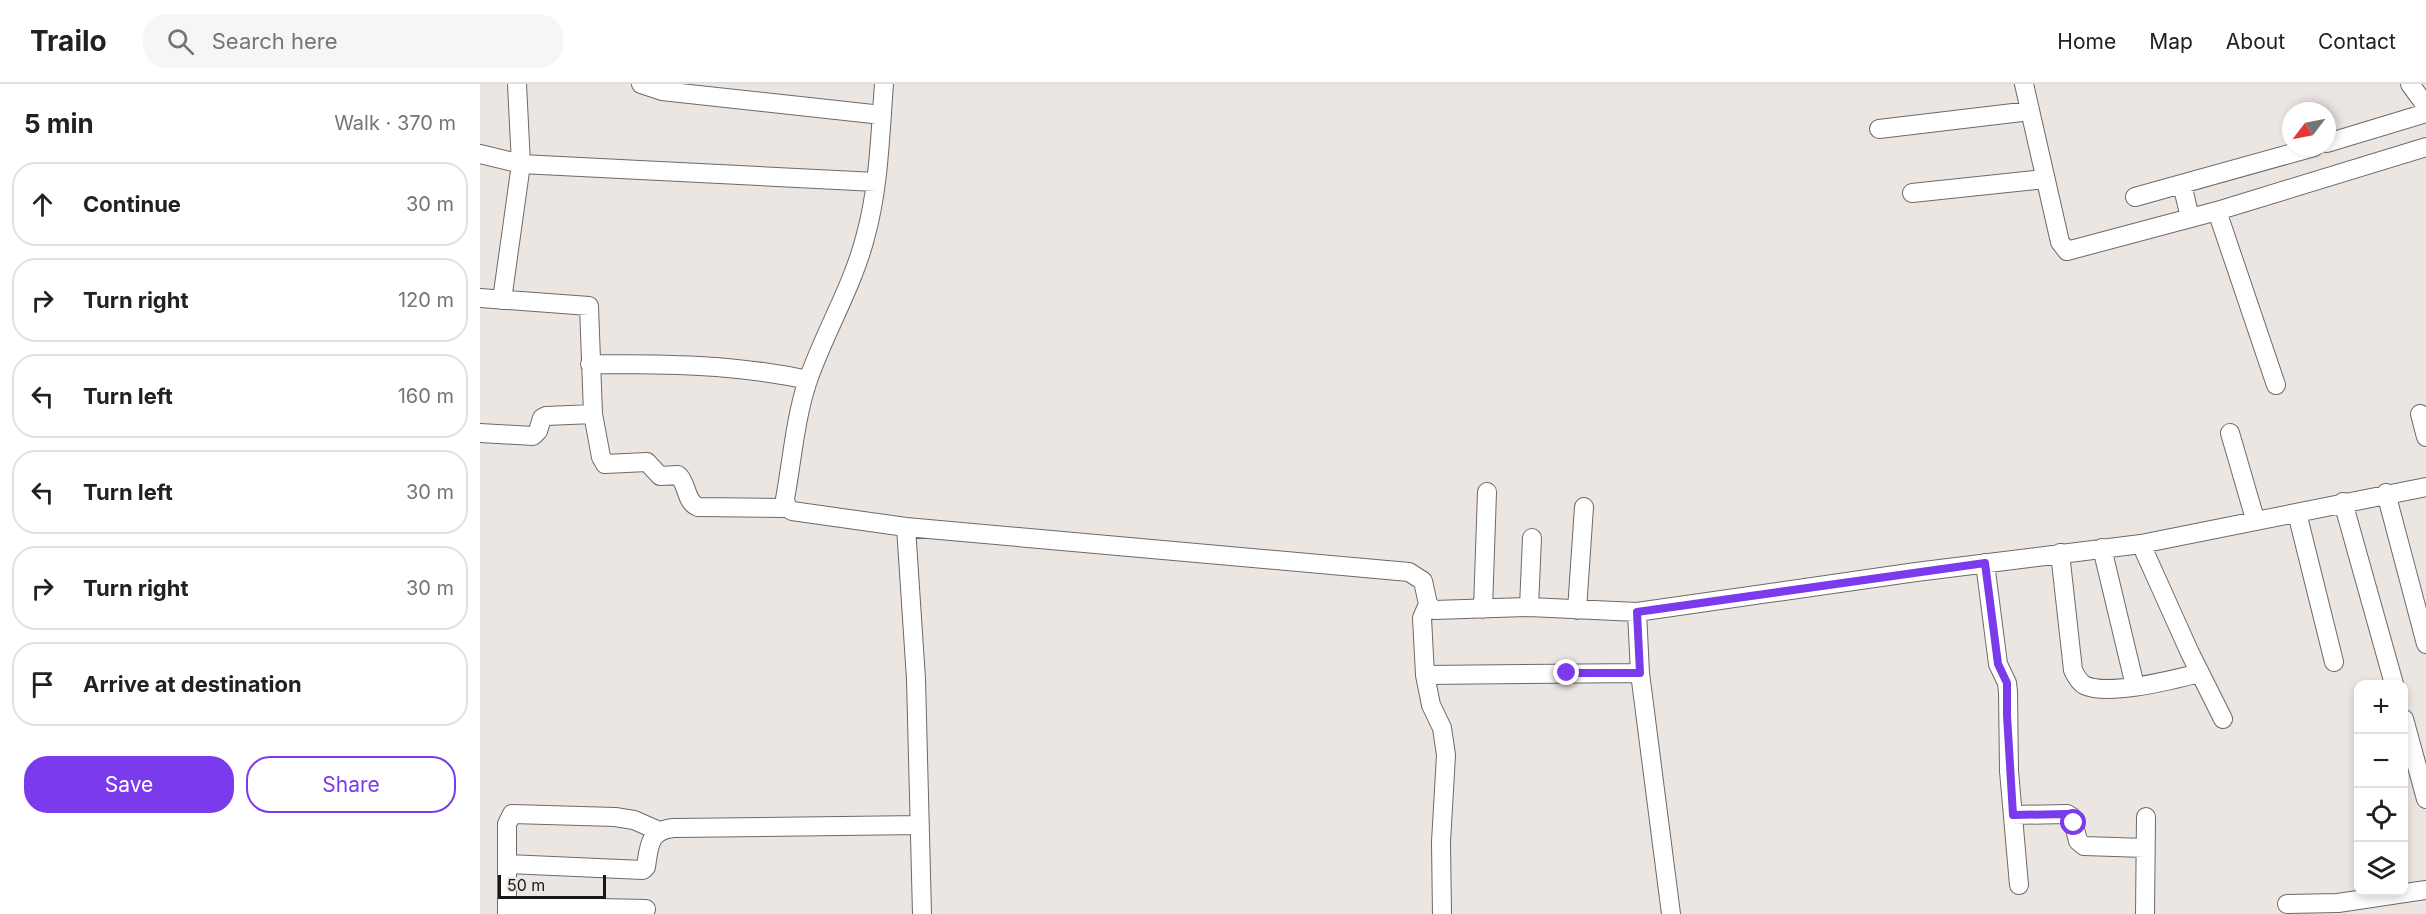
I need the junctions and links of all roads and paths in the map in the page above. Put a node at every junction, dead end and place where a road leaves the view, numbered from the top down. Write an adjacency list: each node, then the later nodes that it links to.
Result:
1 (518, 84): 15 (street)
2 (641, 84): 9 (street)
3 (884, 84): 9 (street)
4 (2024, 84): 7 (street)
5 (2410, 84): 6 (street)
6 (2426, 106)
7 (2030, 111): 10 (street); 16 (street)
8 (2426, 113): 11 (street)
9 (882, 115): 17 (street)
10 (1879, 129)
11 (2336, 140)
12 (2426, 147): 21 (street)
13 (480, 154): 15 (street)
14 (2282, 156): 18 (street)
15 (521, 164): 17 (street); 24 (street)
16 (2044, 179): 19 (street); 22 (street)
17 (876, 182): 26 (street)
18 (2182, 184): 20 (street); 22 (street)
19 (1912, 193)
20 (2135, 197)
21 (2217, 211): 22 (street); 27 (street)
22 (2190, 218)
23 (480, 298): 24 (street)
24 (502, 300): 25 (street)
25 (590, 364): 26 (street); 28 (street)
26 (808, 380): 38 (street)
27 (2276, 385)
28 (593, 414): 31 (street); 38 (street)
29 (2420, 414): 32 (street)
30 (2230, 433): 40 (street)
31 (480, 434)
32 (2426, 437)
33 (2426, 487): 35 (street)
34 (1486, 492): 49 (street)
35 (2386, 493): 36 (street); 52 (street)
36 (2343, 502): 39 (street); 57 (street)
37 (1584, 507): 50 (street)
38 (787, 508): 41 (street)
39 (2297, 513): 40 (street); 53 (street)
40 (2255, 519): 43 (street)
41 (906, 527): 47 (street); 64 (street)
42 (1532, 538): 48 (street)
43 (2141, 544): 44 (street); 55 (street)
44 (2102, 548): 45 (street); 58 (street)
45 (2060, 553): 46 (street); 58 (street)
46 (1985, 563): 51 (street); 62 (street)
47 (1428, 604): 49 (street); 56 (street)
48 (1528, 607): 49 (street); 50 (street)
49 (1483, 609)
50 (1578, 610): 51 (street)
51 (1637, 612): 54 (street)
52 (2426, 644)
53 (2334, 662)
54 (1640, 673): 56 (street); 75 (street)
55 (2200, 673): 58 (street); 59 (street)
56 (1425, 675): 74 (street)
57 (2393, 680)
58 (2135, 686)
59 (2223, 719)
60 (2407, 734): 61 (street)
61 (2426, 799)
62 (2013, 815): 66 (street); 68 (street)
63 (2146, 817): 66 (street)
64 (920, 825): 65 (street); 73 (street)
65 (659, 831): 67 (street); 67 (street)
66 (2145, 848): 76 (street)
67 (507, 864): 72 (street)
68 (2019, 885)
69 (2426, 890): 70 (street)
70 (2287, 904)
71 (646, 909): 72 (street)
72 (507, 910)
73 (922, 914)
74 (1442, 914)
75 (1671, 914)
76 (2145, 914)

